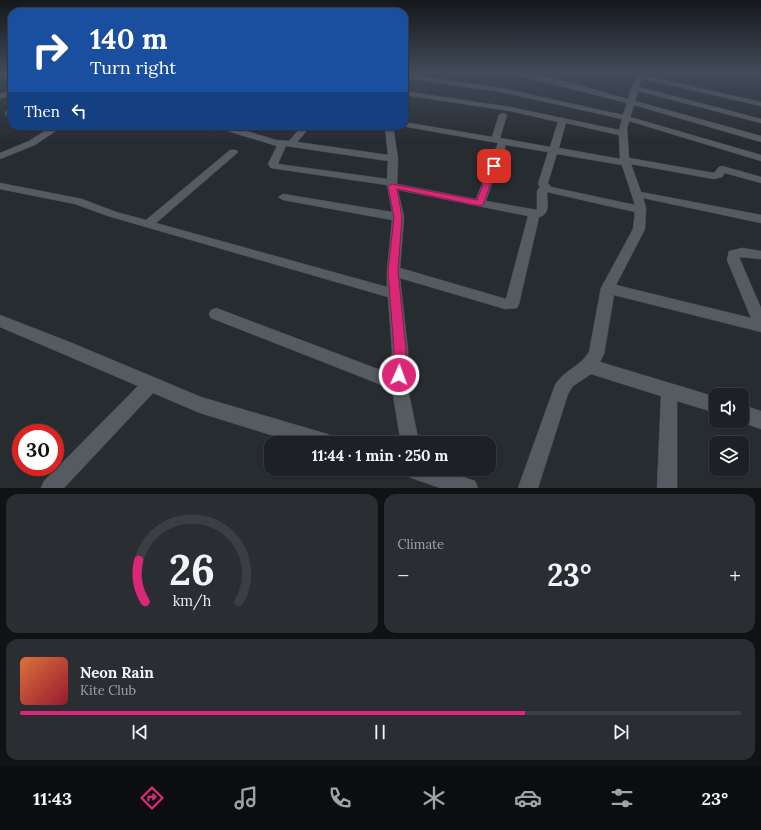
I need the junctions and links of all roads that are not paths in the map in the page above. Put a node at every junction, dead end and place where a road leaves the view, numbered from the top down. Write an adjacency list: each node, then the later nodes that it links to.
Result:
1 (422, 96): 11 (street)
2 (528, 96): 10 (street)
3 (608, 96): 7 (street)
4 (633, 96): 7 (street)
5 (688, 96): 12 (street)
6 (720, 96): 8 (street)
7 (631, 102): 10 (street); 19 (street)
8 (761, 104)
9 (503, 115): 20 (street)
10 (626, 118): 18 (street); 26 (street)
11 (563, 120): 18 (street); 23 (street)
12 (761, 121)
13 (408, 125): 20 (street)
14 (50, 130): 25 (street)
15 (235, 130): 21 (street)
16 (304, 130): 22 (street)
17 (389, 130): 27 (street)
18 (623, 133): 28 (street)
19 (761, 139)
20 (499, 141): 23 (street); 35 (street)
21 (278, 142): 22 (street); 30 (street)
22 (291, 144): 27 (street)
23 (555, 151): 28 (street); 32 (street)
24 (233, 152): 40 (street)
25 (0, 156)
26 (761, 158)
27 (393, 159): 30 (street)
28 (625, 162): 29 (street); 33 (street)
29 (761, 180)
30 (392, 185): 35 (street); 38 (street)
31 (0, 186): 40 (street)
32 (547, 188): 36 (street); 37 (street)
33 (637, 194): 36 (street); 39 (street)
34 (283, 197): 38 (street)
35 (480, 203): 37 (street)
36 (641, 210): 43 (street)
37 (534, 214): 42 (street)
38 (398, 217): 42 (street)
39 (761, 219)
40 (148, 224): 44 (street)
41 (761, 255): 47 (street)
42 (393, 271): 44 (street)
43 (608, 288): 47 (street); 48 (street)
44 (394, 294): 50 (street)
45 (216, 314): 50 (street)
46 (0, 321): 49 (street)
47 (761, 325)
48 (589, 366): 51 (street); 60 (street)
49 (152, 384): 55 (street); 58 (street)
50 (399, 384): 56 (street)
51 (669, 391): 52 (street); 61 (street)
52 (709, 404)
53 (749, 416): 54 (street)
54 (761, 420)
55 (304, 436)
56 (409, 436)
57 (436, 476): 59 (street)
58 (51, 488)
59 (468, 488)
60 (528, 488)
61 (667, 488)

